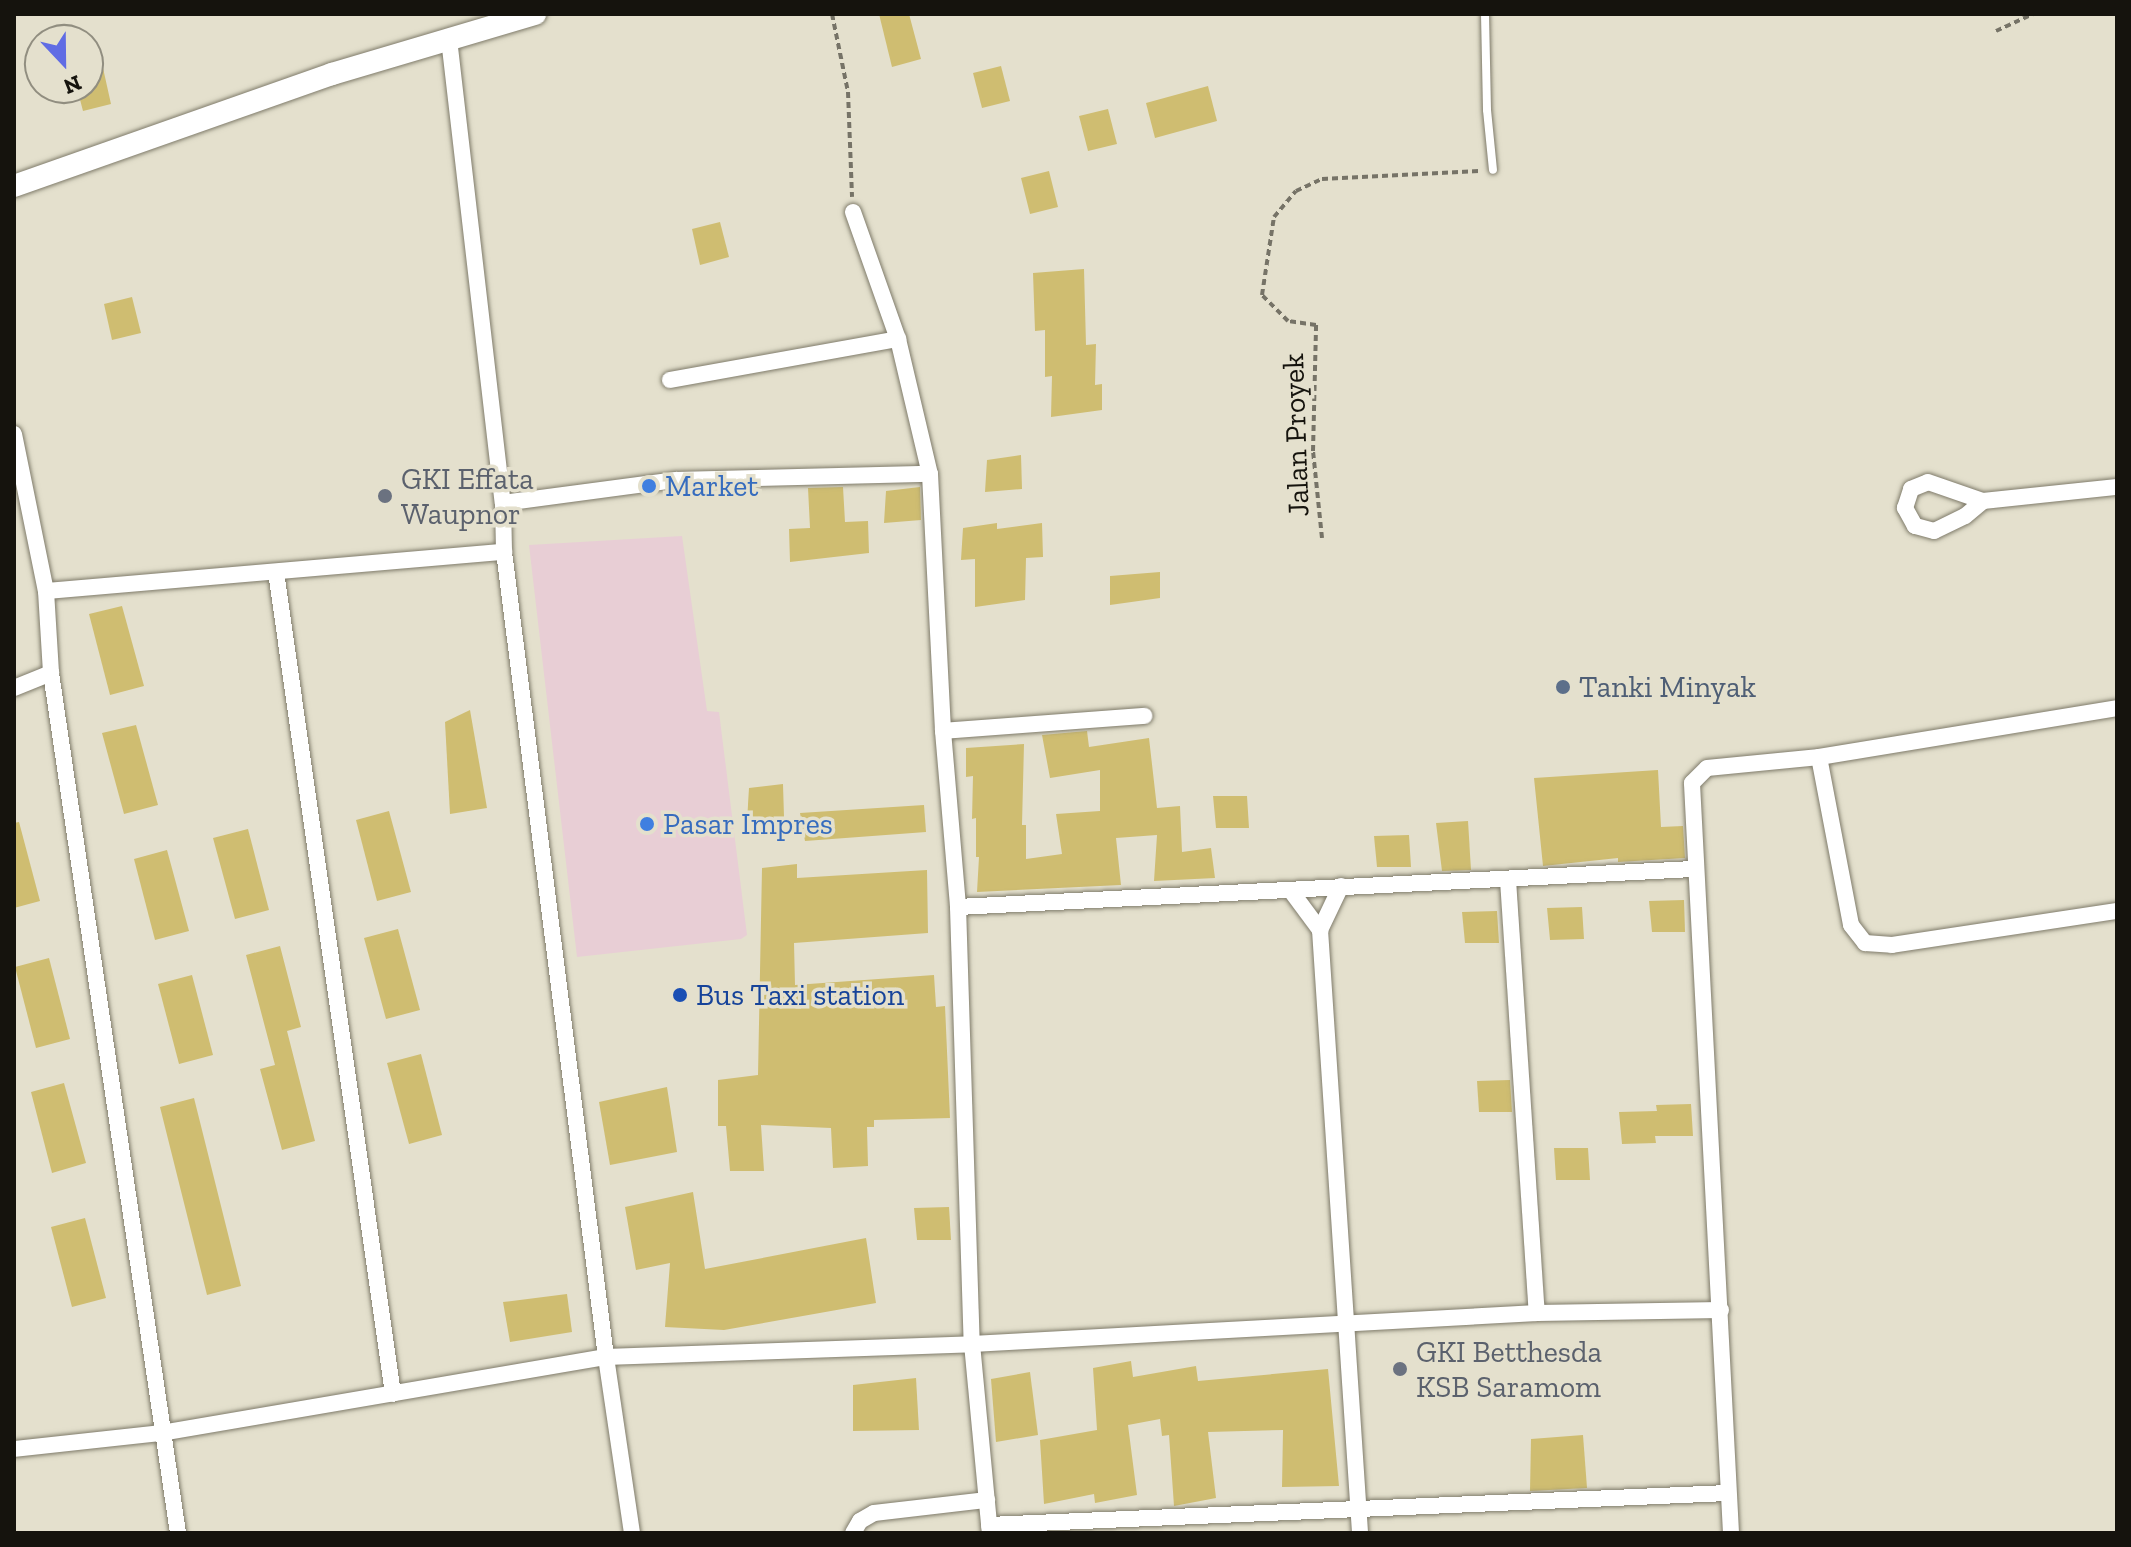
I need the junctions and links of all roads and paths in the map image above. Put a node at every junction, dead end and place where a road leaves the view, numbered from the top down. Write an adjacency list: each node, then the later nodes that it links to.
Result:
1 (535, 14): 6 (main road)
2 (832, 14): 9 (path)
3 (1485, 14): 7 (lane)
4 (2033, 14): 5 (path)
5 (1996, 31)
6 (449, 39): 8 (main road); 16 (street)
7 (1493, 170): 17 (path, Jalan Proyek)
8 (14, 186)
9 (853, 212): 10 (street)
10 (898, 339): 11 (street); 13 (street)
11 (670, 380)
12 (14, 434): 20 (street)
13 (930, 474): 16 (street); 25 (street)
14 (2117, 487): 15 (street)
15 (1983, 501)
16 (503, 503): 18 (street)
17 (1322, 538)
18 (504, 552): 19 (street); 38 (street)
19 (276, 572): 20 (street); 39 (street)
20 (46, 591): 21 (street)
21 (51, 673): 22 (street); 40 (street)
22 (14, 688)
23 (2117, 708): 26 (street)
24 (1144, 716): 25 (street)
25 (943, 731): 31 (street)
26 (1819, 757): 27 (street); 32 (street)
27 (1694, 869): 28 (street); 34 (street)
28 (1508, 880): 29 (street); 35 (street)
29 (1341, 886): 30 (street); 33 (street)
30 (1291, 891): 31 (street); 33 (street)
31 (958, 907): 37 (street)
32 (2117, 911)
33 (1320, 930): 36 (street)
34 (1721, 1310): 35 (street); 42 (street)
35 (1537, 1313): 36 (street)
36 (1344, 1324): 37 (street); 44 (street)
37 (972, 1344): 38 (street); 43 (street)
38 (606, 1357): 39 (street); 47 (street)
39 (393, 1394): 40 (street)
40 (161, 1433): 41 (street); 46 (street)
41 (14, 1449)
42 (1728, 1493): 44 (street); 50 (street)
43 (987, 1500): 45 (street); 48 (street)
44 (1358, 1511): 45 (street); 49 (street)
45 (990, 1529)
46 (178, 1533)
47 (632, 1533)
48 (853, 1533)
49 (1360, 1533)
50 (1731, 1533)

